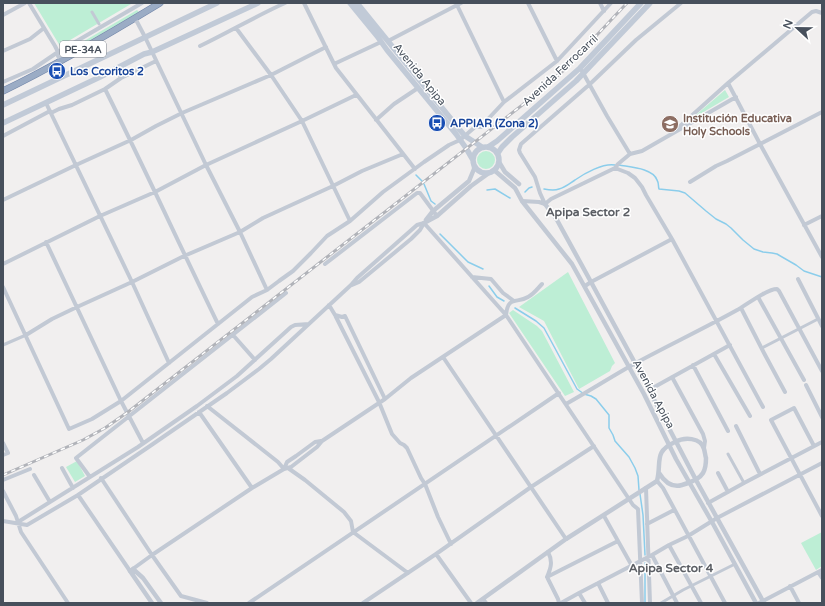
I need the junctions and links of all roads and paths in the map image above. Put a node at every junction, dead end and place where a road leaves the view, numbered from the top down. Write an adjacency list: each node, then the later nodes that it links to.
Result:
1 (25, 3): 24 (street)
2 (29, 3): 27 (street)
3 (160, 3): 20 (highway, PE-34A)
4 (217, 3): 30 (main road)
5 (258, 3): 36 (main road)
6 (285, 3): 28 (street)
7 (304, 3): 33 (street)
8 (345, 3): 29 (main road)
9 (350, 3): 29 (main road, Avenida Apipa)
10 (357, 3): 29 (main road, Avenida Apipa)
11 (361, 3): 29 (main road)
12 (528, 3): 39 (street)
13 (600, 3): 21 (street)
14 (611, 3): 21 (street)
15 (641, 3): 42 (main road, Avenida Ferrocarril)
16 (650, 3): 43 (main road, Avenida Ferrocarril)
17 (681, 3): 48 (street)
18 (139, 4): 20 (street); 35 (street)
19 (458, 4): 31 (street); 54 (street)
20 (148, 11): 25 (highway, PE-34A)
21 (604, 11): 39 (street)
22 (92, 12): 26 (street)
23 (822, 13): 47 (street)
24 (3, 14)
25 (135, 18): 30 (street); 37 (highway, PE-34A)
26 (99, 24)
27 (44, 28): 34 (street); 35 (street)
28 (236, 28): 32 (street); 44 (street)
29 (377, 31): 31 (main road, Avenida Apipa)
30 (145, 37): 36 (street); 56 (main road)
31 (385, 41): 40 (street); 50 (main road, Avenida Apipa); 65 (main road, Avenida Apipa)
32 (200, 46)
33 (326, 47): 40 (street); 44 (street)
34 (3, 50)
35 (58, 52): 37 (street); 46 (street)
36 (152, 52): 38 (street); 41 (main road)
37 (61, 61): 51 (highway, PE-34A)
38 (156, 61): 45 (street); 59 (street)
39 (557, 61): 54 (street)
40 (334, 64): 52 (street)
41 (116, 68): 45 (street); 55 (main road)
42 (580, 68): 43 (street); 68 (main road, Avenida Ferrocarril)
43 (584, 73): 48 (street); 69 (main road, Avenida Ferrocarril)
44 (271, 75): 59 (street); 61 (street)
45 (121, 78): 49 (street)
46 (3, 82)
47 (728, 83): 53 (street); 63 (street)
48 (590, 84): 71 (street); 85 (street, Avenida Apipa)
49 (105, 88): 57 (street); 66 (street)
50 (418, 88): 60 (street); 65 (main road, Avenida Apipa)
51 (3, 91)
52 (356, 95): 60 (street); 61 (street)
53 (736, 97): 63 (street); 67 (street)
54 (504, 102): 65 (street)
55 (46, 103): 57 (street); 62 (main road)
56 (3, 105)
57 (50, 112): 64 (street); 74 (street)
58 (822, 112): 67 (street)
59 (182, 113): 66 (street); 75 (street)
60 (376, 120): 70 (street)
61 (302, 121): 75 (street); 81 (street)
62 (3, 123)
63 (673, 133): 71 (street)
64 (3, 136)
65 (463, 138): 68 (main road, Avenida Apipa); 72 (main road, Avenida Apipa); 76 (street)
66 (131, 140): 74 (street); 82 (street)
67 (760, 144): 79 (street); 92 (street)
68 (485, 147): 69 (main road); 72 (main road)
69 (498, 153): 73 (main road)
70 (403, 154): 76 (street); 81 (street)
71 (630, 154): 77 (street)
72 (474, 162): 78 (main road); 86 (street)
73 (499, 162): 78 (main road); 80 (street)
74 (76, 165): 83 (street); 87 (street)
75 (206, 165): 82 (street); 93 (street)
76 (415, 168): 90 (street)
77 (615, 168): 85 (street); 94 (street)
78 (492, 171): 84 (street, Avenida Apipa); 88 (street)
79 (690, 182)
80 (519, 184)
81 (333, 186): 90 (street); 93 (street)
82 (155, 192): 87 (street); 96 (street)
83 (3, 200)
84 (522, 201): 85 (street); 105 (street, Avenida Apipa)
85 (546, 204): 103 (street, Avenida Apipa)
86 (433, 211): 88 (street); 91 (street); 99 (street)
87 (100, 216): 95 (street); 102 (street)
88 (437, 216): 91 (street)
89 (822, 216): 92 (street)
90 (350, 221): 107 (street)
91 (424, 222): 100 (street); 111 (street)
92 (804, 225): 97 (street)
93 (240, 232): 96 (street); 107 (street)
94 (672, 239): 103 (street); 117 (street)
95 (46, 242): 98 (street); 112 (street)
96 (184, 256): 102 (street); 118 (street)
97 (822, 258)
98 (3, 264)
99 (325, 264)
100 (472, 277): 110 (street); 115 (street)
101 (798, 279): 116 (street)
102 (132, 282): 112 (street); 131 (street)
103 (591, 282): 105 (street); 132 (street, Avenida Apipa)
104 (542, 284): 110 (street)
105 (585, 286): 134 (street, Avenida Apipa)
106 (3, 287): 122 (street)
107 (267, 290): 118 (street)
108 (286, 293): 123 (street)
109 (758, 297): 113 (street); 121 (street); 124 (street)
110 (514, 301): 115 (street)
111 (328, 305): 114 (street); 119 (street)
112 (77, 307): 122 (street); 143 (street)
113 (740, 308): 117 (street); 127 (street)
114 (335, 315): 142 (street); 144 (street)
115 (506, 315): 129 (street); 141 (street)
116 (818, 319): 120 (street); 121 (street)
117 (717, 320): 126 (street); 132 (street)
118 (218, 324): 131 (street)
119 (309, 324): 130 (street); 146 (street)
120 (822, 326)
121 (799, 329): 124 (street); 135 (street)
122 (26, 335): 125 (street); 143 (street)
123 (233, 335): 130 (street); 149 (street)
124 (780, 338): 127 (street); 137 (street)
125 (3, 345)
126 (730, 345): 128 (street); 147 (street)
127 (762, 348): 140 (street)
128 (714, 354): 133 (street); 150 (street)
129 (443, 357): 142 (street); 154 (street)
130 (255, 360): 158 (street)
131 (169, 363): 143 (street)
132 (635, 363): 134 (street); 139 (street, Avenida Apipa)
133 (693, 365): 136 (street); 153 (street)
134 (629, 367): 145 (street); 159 (street, Avenida Apipa)
135 (822, 371)
136 (672, 377): 139 (street); 162 (street)
137 (804, 380)
138 (806, 385): 151 (street)
139 (649, 390): 155 (street, Avenida Apipa)
140 (785, 392)
141 (559, 393): 145 (street); 154 (street)
142 (384, 398): 144 (street)
143 (121, 401): 149 (street)
144 (379, 402): 169 (street); 182 (street)
145 (566, 404): 160 (street)
146 (207, 406): 148 (street); 169 (street)
147 (763, 407)
148 (199, 412): 176 (street); 185 (street)
149 (129, 416): 158 (street); 175 (street)
150 (750, 416)
151 (822, 417)
152 (736, 426): 172 (street)
153 (728, 431)
154 (496, 435): 182 (street); 183 (street)
155 (676, 441): 159 (street); 162 (street); 178 (street, Avenida Apipa)
156 (822, 442): 161 (street)
157 (3, 443): 164 (street)
158 (143, 443): 175 (street)
159 (669, 445): 170 (street); 180 (street, Avenida Apipa)
160 (594, 446): 183 (street); 190 (street)
161 (814, 446): 165 (street); 165 (street)
162 (704, 448): 178 (street)
163 (728, 454): 181 (street)
164 (3, 455)
165 (791, 458): 172 (street); 173 (street)
166 (822, 463): 173 (street)
167 (30, 468): 177 (street)
168 (62, 468): 184 (street)
169 (286, 468): 185 (street); 201 (street)
170 (659, 473): 179 (street); 180 (street)
171 (718, 473): 188 (street)
172 (760, 474): 181 (street)
173 (800, 474): 195 (street); 196 (street)
174 (34, 475): 191 (street)
175 (90, 477): 184 (street)
176 (101, 478): 189 (street); 209 (street)
177 (3, 480)
178 (696, 480): 180 (street); 192 (street, Avenida Apipa)
179 (657, 481): 186 (street); 193 (street)
180 (690, 483): 199 (street, Avenida Apipa)
181 (744, 483): 188 (street)
182 (425, 484): 201 (street); 205 (street)
183 (532, 487): 203 (street); 205 (street)
184 (73, 488): 191 (street)
185 (252, 488): 209 (street)
186 (646, 488): 190 (street); 200 (street)
187 (3, 492): 198 (street)
188 (728, 492): 192 (street)
189 (78, 494): 198 (street); 214 (street)
190 (630, 499): 194 (street); 211 (street)
191 (50, 502): 198 (street)
192 (708, 503): 196 (street, Avenida Apipa)
193 (674, 510): 200 (street); 202 (street)
194 (604, 516): 203 (street); 204 (street)
195 (822, 516)
196 (717, 518): 199 (street); 226 (street, Avenida Apipa)
197 (3, 520): 198 (street)
198 (18, 522): 227 (street)
199 (712, 522): 202 (street); 212 (street, Avenida Apipa)
200 (647, 524): 210 (street)
201 (353, 532): 216 (street); 231 (street)
202 (688, 536): 206 (street); 217 (street)
203 (566, 539): 207 (street)
204 (618, 541): 213 (street); 218 (street)
205 (451, 544): 208 (street)
206 (669, 545): 210 (street); 221 (street)
207 (548, 552): 218 (street); 225 (street)
208 (436, 554): 216 (street); 233 (street)
209 (152, 555): 214 (street); 230 (street)
210 (650, 556): 211 (street); 224 (street); 239 (street)
211 (640, 561): 213 (street); 238 (street)
212 (735, 564): 217 (street); 226 (street, Avenida Apipa)
213 (632, 566): 220 (street)
214 (132, 570): 228 (street); 229 (street)
215 (820, 571): 219 (street); 222 (street)
216 (408, 573): 232 (street)
217 (711, 576): 221 (street); 243 (street)
218 (547, 577): 235 (street)
219 (822, 578)
220 (598, 583): 223 (street); 237 (street)
221 (692, 586): 224 (street); 242 (street)
222 (790, 586): 226 (street); 244 (street)
223 (579, 593): 235 (street); 236 (street)
224 (673, 596): 240 (street); 241 (street)
225 (485, 601): 234 (street)
226 (760, 602)
227 (68, 603)
228 (152, 603)
229 (161, 603)
230 (207, 603)
231 (249, 603)
232 (363, 603)
233 (471, 603)
234 (478, 603)
235 (560, 603)
236 (585, 603)
237 (608, 603)
238 (642, 603)
239 (650, 603)
240 (661, 603)
241 (677, 603)
242 (701, 603)
243 (725, 603)
244 (799, 603)

